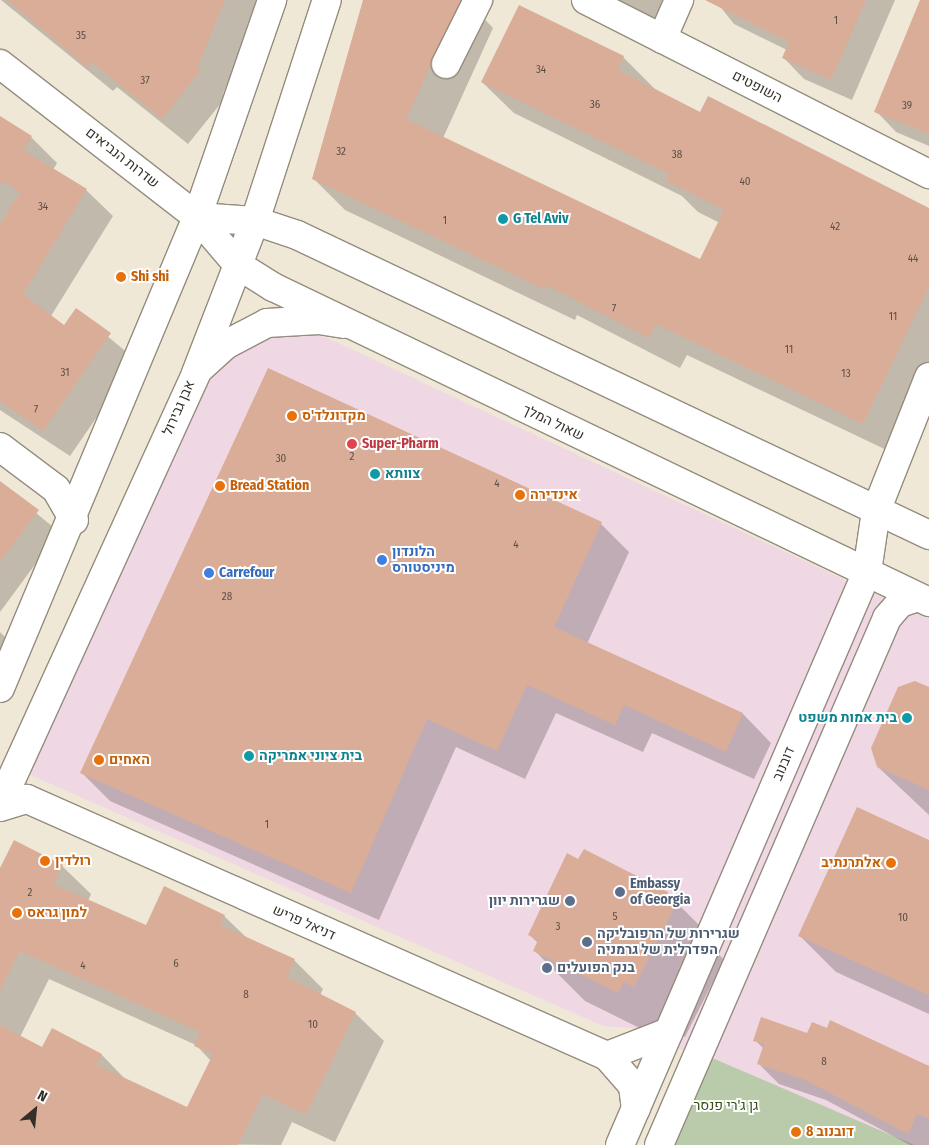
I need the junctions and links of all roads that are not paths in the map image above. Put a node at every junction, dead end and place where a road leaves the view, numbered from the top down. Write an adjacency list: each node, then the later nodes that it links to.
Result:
1 (272, 0): 10 (street)
2 (327, 0): 11 (street, אבן גבירול)
3 (478, 0): 8 (street)
4 (586, 0): 6 (street, השופטים)
5 (679, 0): 6 (street)
6 (662, 39): 9 (street, השופטים)
7 (0, 64): 10 (street, שדרות הנביאים)
8 (446, 64)
9 (929, 174)
10 (197, 217): 11 (street); 12 (street, שאול המלך); 18 (street)
11 (255, 221): 12 (street, אבן גבירול); 17 (street)
12 (238, 265): 13 (street, שאול המלך); 14 (street, אבן גבירול)
13 (344, 324): 14 (street); 20 (street, שאול המלך)
14 (196, 373): 23 (street, אבן גבירול)
15 (929, 377): 17 (street, דובנוב)
16 (0, 447): 18 (street)
17 (876, 511): 19 (street); 20 (street, דובנוב)
18 (74, 520): 22 (street)
19 (929, 535)
20 (866, 572): 21 (street, שאול המלך); 24 (street, דובנוב)
21 (923, 600): 28 (street)
22 (0, 688)
23 (0, 806): 25 (street, דניאל פריש)
24 (669, 1032): 25 (street); 26 (street, דובנוב)
25 (607, 1056): 26 (street, דניאל פריש)
26 (636, 1110): 27 (street, דובנוב)
27 (620, 1145)
28 (659, 1145)

